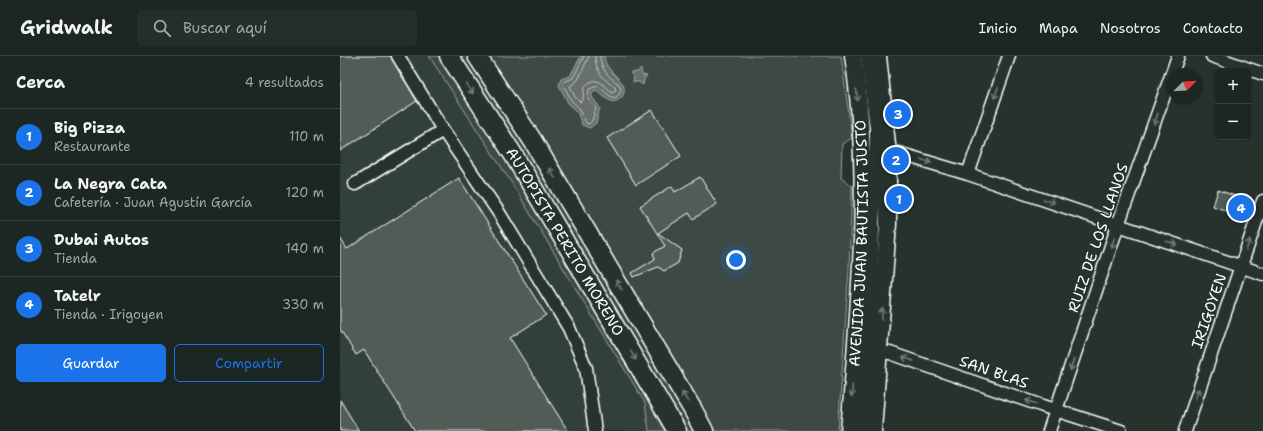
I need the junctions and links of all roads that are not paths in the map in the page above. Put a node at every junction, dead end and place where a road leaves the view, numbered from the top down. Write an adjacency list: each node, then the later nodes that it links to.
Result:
1 (398, 56): 11 (street)
2 (449, 56): 22 (highway, AUTOPISTA PERITO MORENO, one-way to 22)
3 (477, 56): 23 (highway, AUTOPISTA PERITO MORENO, one-way to 3)
4 (853, 56): 12 (main road, AVENIDA JUAN BAUTISTA JUSTO, one-way to 12)
5 (867, 56): 12 (street)
6 (878, 56): 12 (main road, AVENIDA JUAN BAUTISTA JUSTO)
7 (1009, 56): 13 (street, one-way to 13)
8 (1178, 56): 16 (street, RUIZ DE LOS LLANOS, one-way to 16)
9 (1212, 56): 10 (street)
10 (1263, 74)
11 (443, 130): 14 (street); 21 (street)
12 (876, 157): 13 (street, one-way to 13); 19 (main road, AVENIDA JUAN BAUTISTA JUSTO); 19 (main road, AVENIDA JUAN BAUTISTA JUSTO, one-way to 12)
13 (968, 174): 16 (street, one-way to 16)
14 (355, 184)
15 (1263, 202): 17 (street, IRIGOYEN, one-way to 15)
16 (1118, 225): 17 (street, one-way to 17); 20 (street, RUIZ DE LOS LLANOS, one-way to 20)
17 (1241, 266): 18 (street); 29 (street, IRIGOYEN, one-way to 17)
18 (1263, 274)
19 (867, 352): 20 (street, SAN BLAS, one-way to 19); 24 (main road, AVENIDA JUAN BAUTISTA JUSTO, one-way to 24); 25 (street); 26 (main road, AVENIDA JUAN BAUTISTA JUSTO)
20 (1057, 411): 27 (street, RUIZ DE LOS LLANOS); 28 (street, SAN BLAS)
21 (595, 431)
22 (677, 431)
23 (704, 431)
24 (850, 431)
25 (861, 431)
26 (874, 431)
27 (1049, 431)
28 (1121, 431)
29 (1185, 431)

